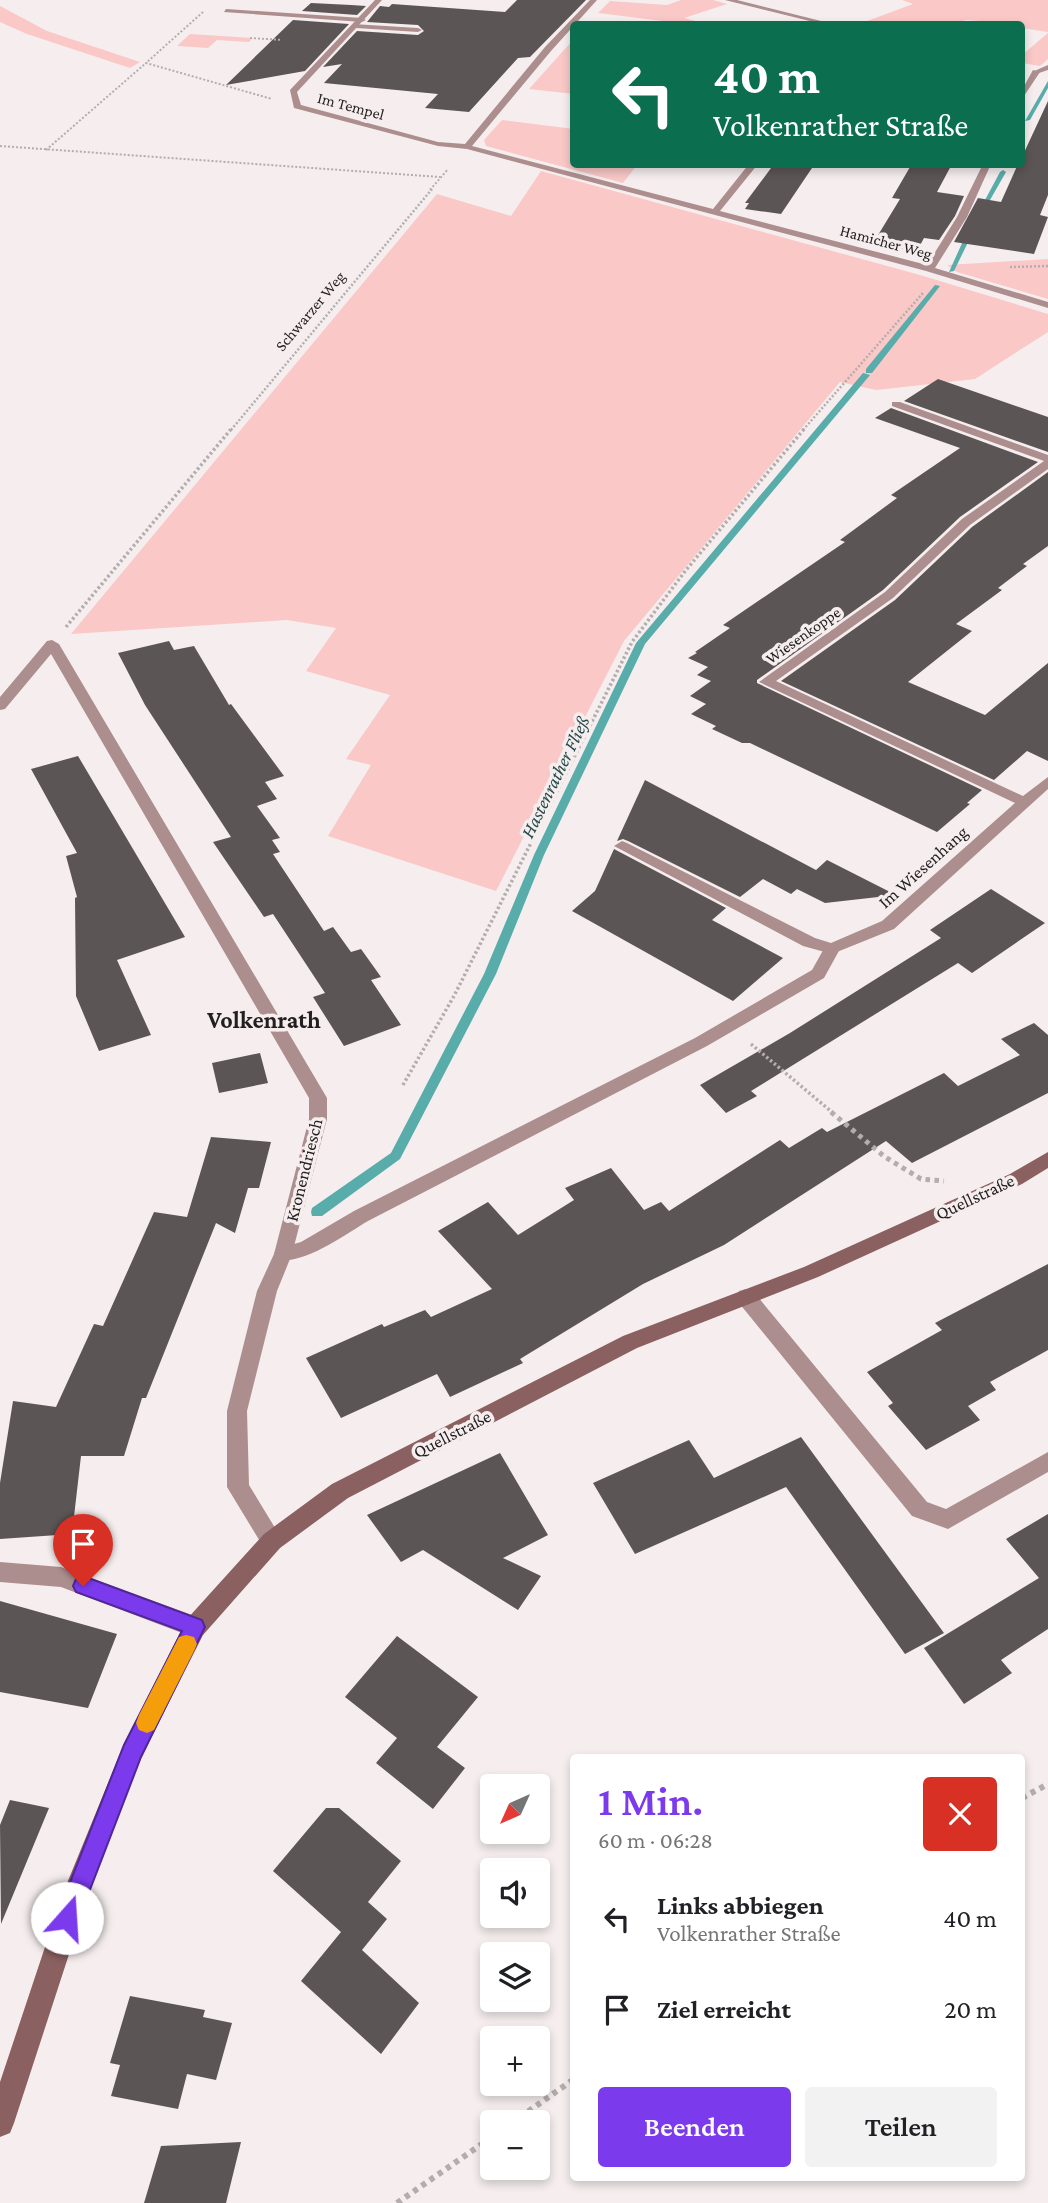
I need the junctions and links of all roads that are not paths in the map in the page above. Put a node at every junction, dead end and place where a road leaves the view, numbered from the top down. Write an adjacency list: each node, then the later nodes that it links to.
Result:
1 (379, 0): 7 (street, Im Tempel)
2 (594, 0): 5 (street)
3 (728, 0): 6 (street)
4 (226, 10): 7 (street)
5 (574, 21)
6 (816, 21)
7 (359, 23): 9 (street); 15 (street, Im Tempel)
8 (570, 26): 15 (street)
9 (418, 30)
10 (1048, 67): 12 (street)
11 (1025, 70): 12 (street)
12 (1036, 72): 13 (street); 14 (street)
13 (1048, 74)
14 (1025, 92)
15 (467, 147): 18 (street, Hamicher Weg)
16 (751, 168): 18 (street)
17 (985, 168): 19 (street)
18 (715, 212): 19 (street, Hamicher Weg)
19 (929, 269): 20 (street, Hamicher Weg)
20 (1048, 304)
21 (896, 404): 22 (street, Wiesenkoppe)
22 (1048, 462): 25 (street, Wiesenkoppe)
23 (0, 706): 29 (street, Kronendriesch)
24 (1048, 781): 25 (street, Im Wiesenhang)
25 (1024, 802): 27 (street, Im Wiesenhang)
26 (622, 846): 27 (street)
27 (832, 949): 29 (street)
28 (1048, 1159): 30 (main road, Quellstraße)
29 (283, 1254): 32 (street, Kronendriesch)
30 (746, 1297): 31 (street); 32 (main road, Quellstraße)
31 (1048, 1461)
32 (272, 1541): 34 (main road, Quellstraße)
33 (0, 1572): 34 (street)
34 (195, 1627): 35 (main road, Quellstraße)
35 (0, 2123)

